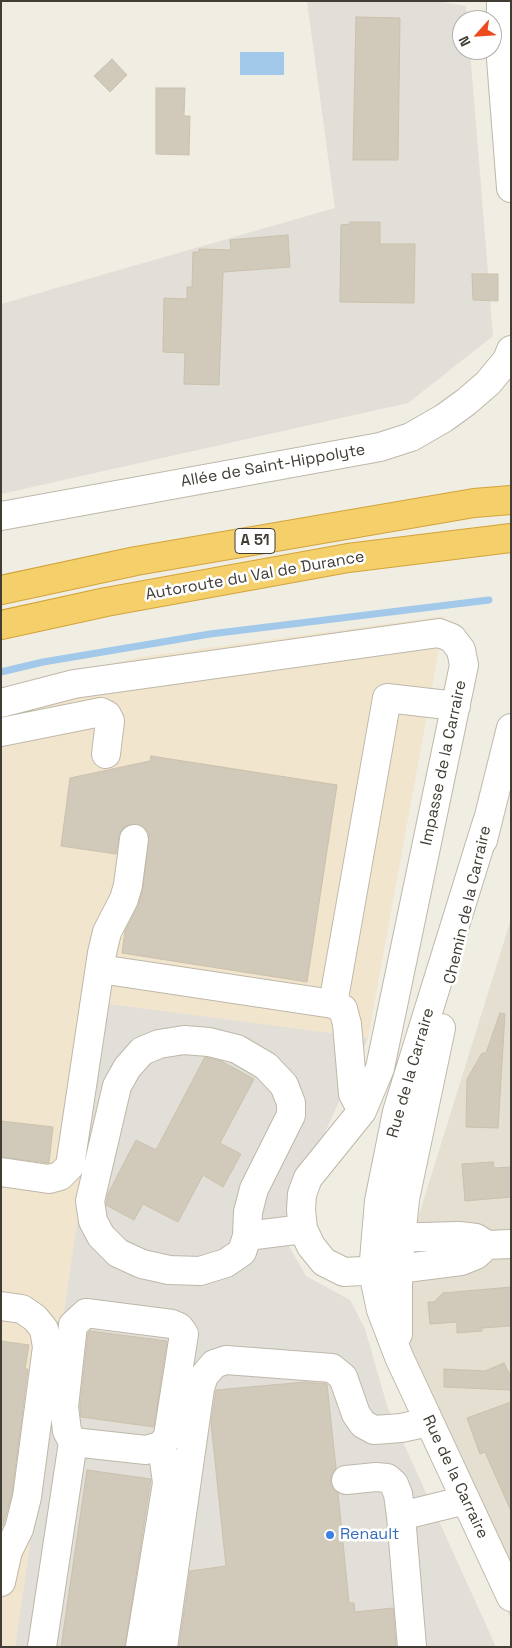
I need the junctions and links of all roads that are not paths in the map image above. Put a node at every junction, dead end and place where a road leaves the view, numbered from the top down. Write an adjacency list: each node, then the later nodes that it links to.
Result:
1 (501, 1): 2 (street)
2 (511, 188)
3 (511, 350): 5 (street, Allée de Saint-Hippolyte)
4 (511, 500): 7 (highway, A 51)
5 (1, 516)
6 (511, 538): 8 (highway, Autoroute du Val de Durance / A 51)
7 (1, 590)
8 (1, 625)
9 (1, 703): 10 (street, Impasse de la Carraire)
10 (456, 706): 17 (street); 19 (street, Impasse de la Carraire)
11 (511, 728): 14 (street, Chemin de la Carraire)
12 (1, 732): 13 (street)
13 (106, 754)
14 (487, 822): 18 (street, Chemin de la Carraire); 23 (street, Rue de la Carraire)
15 (134, 839): 16 (street)
16 (100, 969): 17 (street); 20 (street)
17 (333, 1004): 19 (street)
18 (428, 1083): 23 (street, Rue de la Carraire)
19 (362, 1111): 21 (street, Impasse de la Carraire)
20 (1, 1172)
21 (303, 1229): 22 (street); 25 (street, Impasse de la Carraire)
22 (247, 1236): 22 (street)
23 (389, 1238): 24 (street); 25 (street, Rue de la Carraire)
24 (499, 1244): 25 (street, Impasse de la Carraire)
25 (385, 1270): 27 (street, Rue de la Carraire)
26 (1, 1306): 33 (street)
27 (429, 1422): 31 (street, Rue de la Carraire); 38 (street)
28 (73, 1442): 29 (street); 29 (street); 36 (street)
29 (162, 1445): 37 (street)
30 (346, 1480): 32 (street)
31 (466, 1500): 32 (street); 35 (street, Rue de la Carraire)
32 (401, 1516): 39 (street)
33 (10, 1528): 34 (street)
34 (1, 1582)
35 (511, 1597)
36 (42, 1647)
37 (140, 1647)
38 (163, 1647)
39 (412, 1647)

